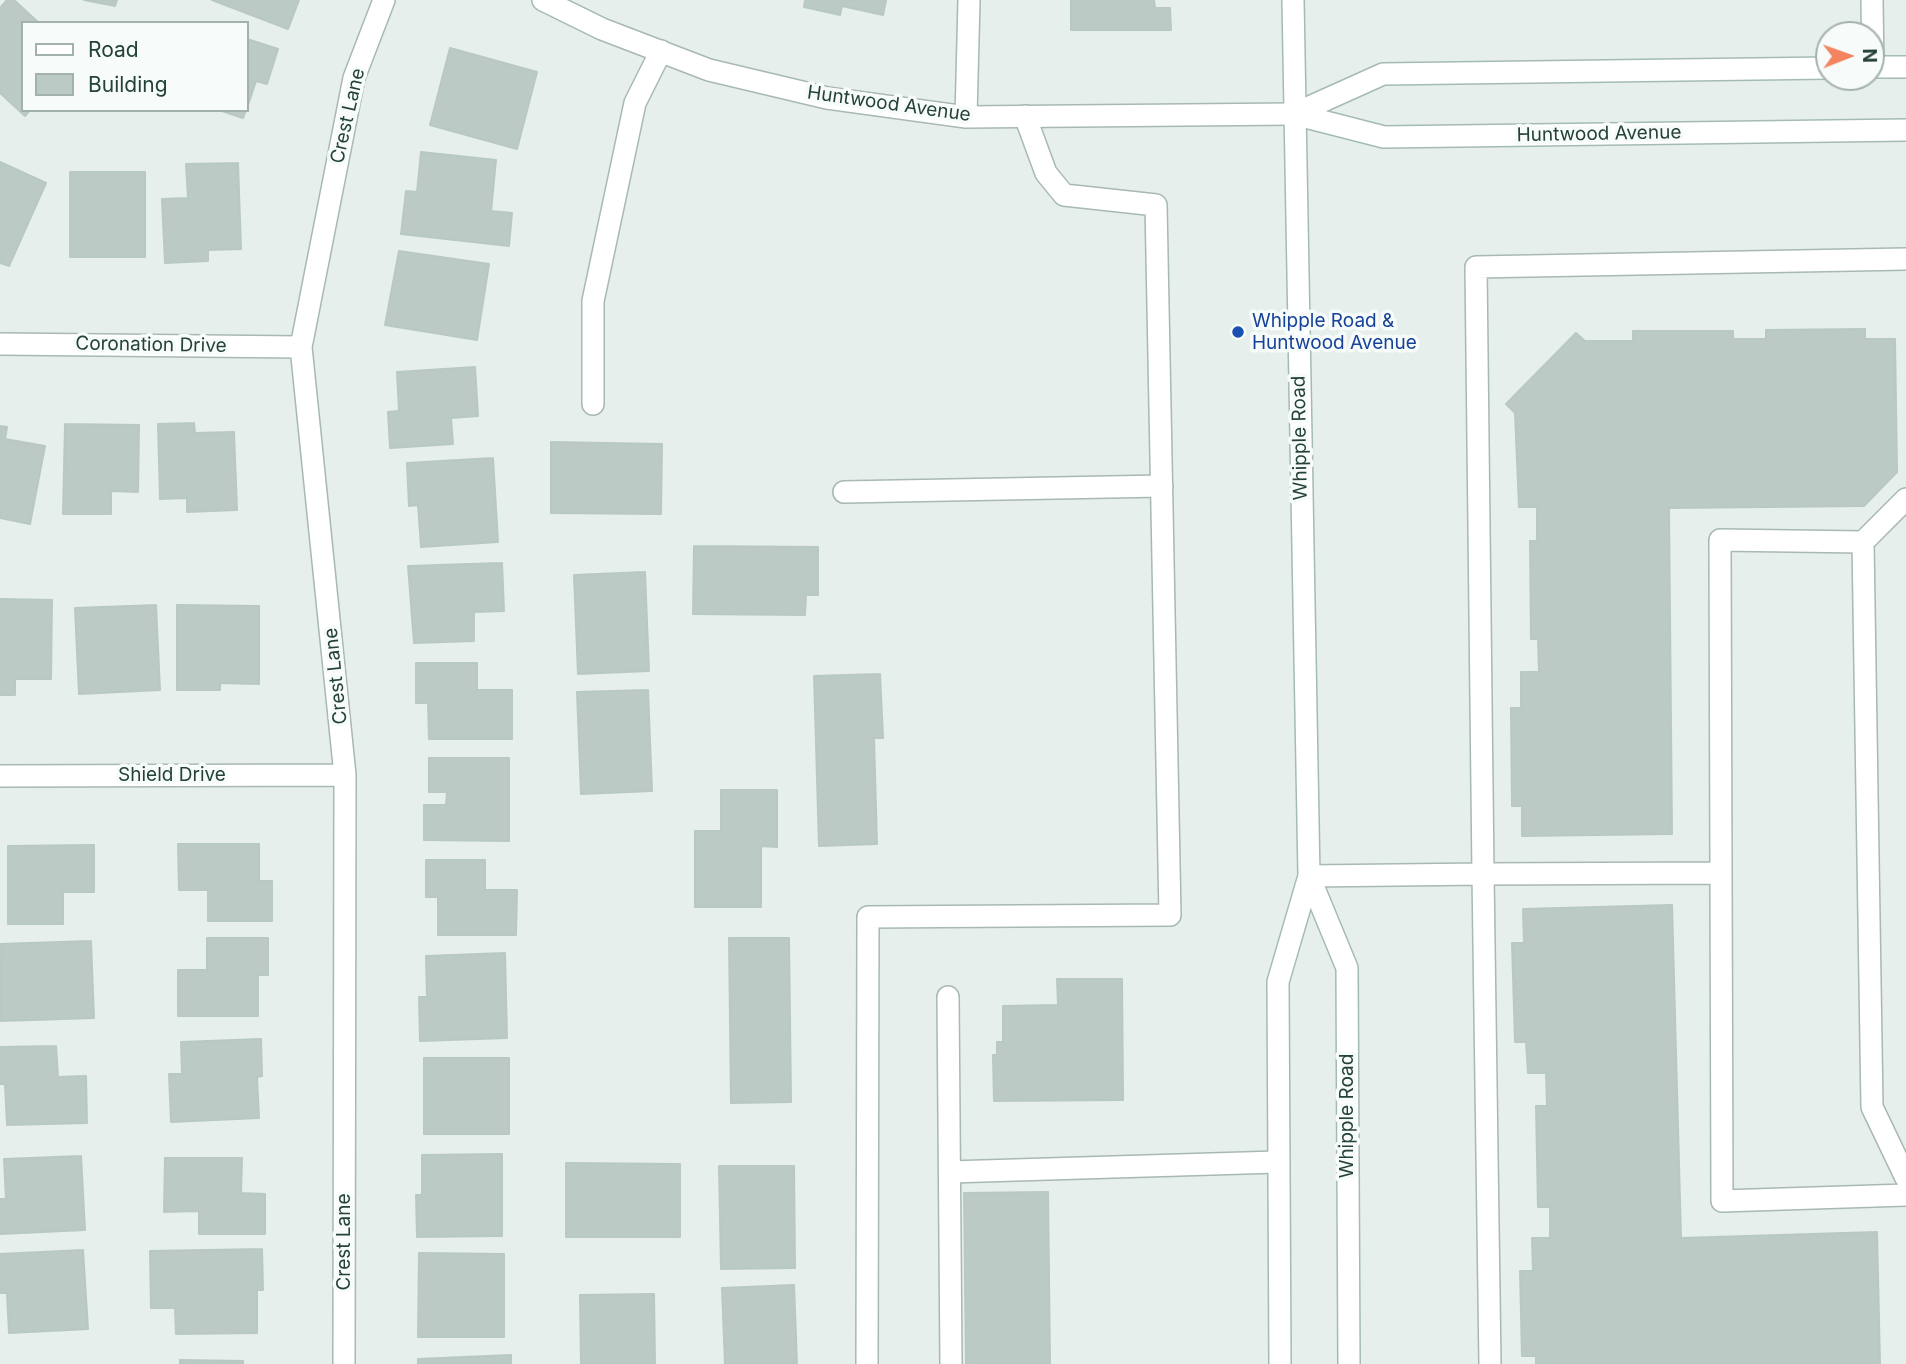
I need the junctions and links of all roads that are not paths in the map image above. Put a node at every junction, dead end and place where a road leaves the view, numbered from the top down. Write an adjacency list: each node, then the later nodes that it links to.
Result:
1 (384, 0): 17 (street, Crest Lane)
2 (543, 0): 7 (street, Huntwood Avenue)
3 (969, 0): 13 (street)
4 (1293, 0): 11 (street, Whipple Road)
5 (1872, 0): 6 (street)
6 (1872, 21)
7 (661, 51): 13 (street, Huntwood Avenue); 18 (street)
8 (1885, 67): 9 (street)
9 (1906, 67)
10 (1815, 68): 11 (street, Huntwood Avenue)
11 (1294, 114): 12 (street, Huntwood Avenue); 14 (street, Huntwood Avenue); 27 (street, Whipple Road)
12 (1025, 116): 13 (street, Huntwood Avenue); 19 (street)
13 (966, 117)
14 (1906, 130)
15 (1906, 259): 26 (street)
16 (0, 344): 17 (street, Coronation Drive)
17 (301, 347): 23 (street, Crest Lane)
18 (593, 404)
19 (1162, 486): 20 (street); 34 (street)
20 (844, 492)
21 (1906, 499): 22 (street)
22 (1863, 542): 25 (street); 31 (street)
23 (345, 775): 24 (street, Shield Drive); 33 (street, Crest Lane)
24 (0, 776)
25 (1721, 873): 26 (street); 32 (street)
26 (1483, 874): 27 (street); 38 (street)
27 (1309, 876): 29 (street, Whipple Road); 37 (street, Whipple Road)
28 (948, 997): 30 (street)
29 (1278, 1163): 30 (street); 36 (street, Whipple Road)
30 (950, 1172): 35 (street)
31 (1906, 1178)
32 (1906, 1195)
33 (344, 1364)
34 (867, 1364)
35 (951, 1364)
36 (1280, 1364)
37 (1349, 1364)
38 (1490, 1364)

